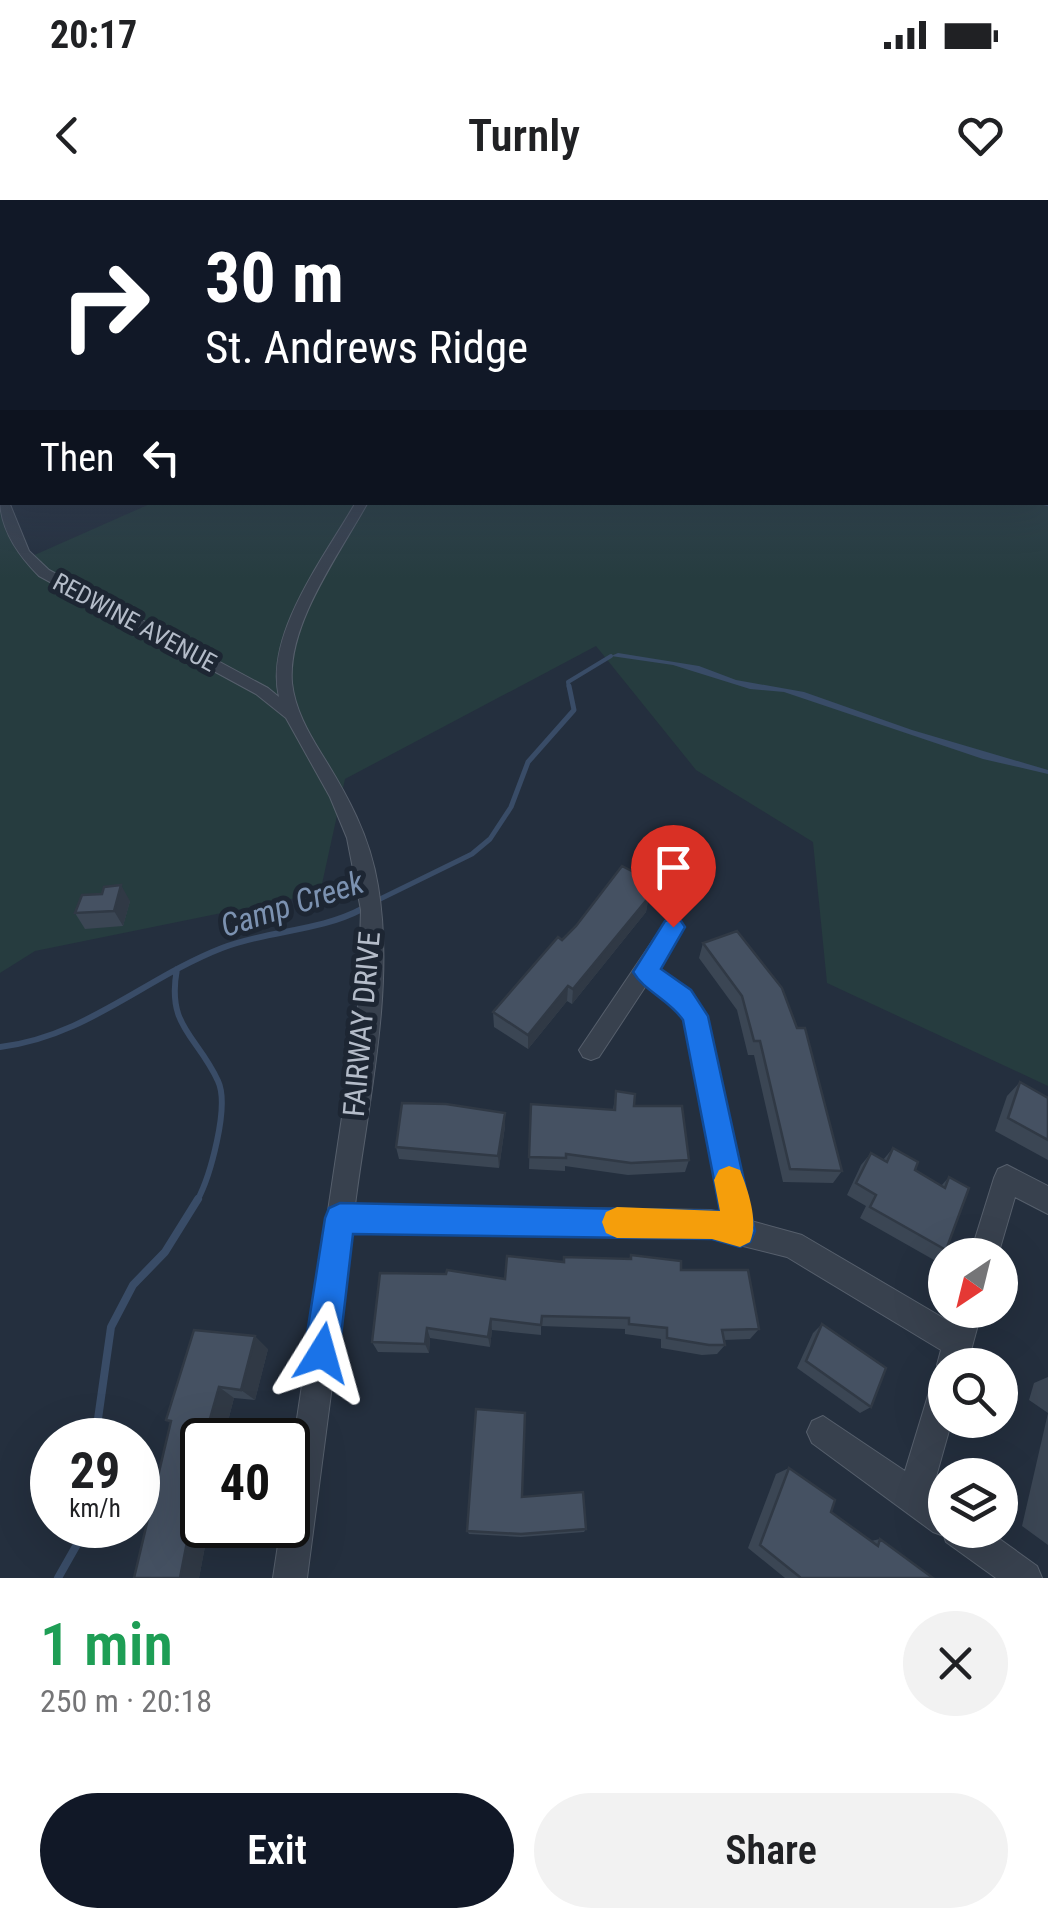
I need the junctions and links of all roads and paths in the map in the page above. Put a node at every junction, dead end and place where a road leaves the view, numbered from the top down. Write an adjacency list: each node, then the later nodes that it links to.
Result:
1 (4, 505): 3 (street, REDWINE AVENUE)
2 (360, 505): 3 (street, FAIRWAY DRIVE)
3 (294, 718): 8 (street, FAIRWAY DRIVE)
4 (673, 927): 5 (street)
5 (646, 972): 6 (street); 9 (street)
6 (591, 1050)
7 (1048, 1201): 10 (street)
8 (340, 1218): 9 (street); 17 (street, FAIRWAY DRIVE)
9 (740, 1231): 11 (street)
10 (989, 1238)
11 (946, 1348)
12 (823, 1432): 14 (street)
13 (931, 1438): 14 (street)
14 (914, 1498): 15 (street)
15 (928, 1508)
16 (983, 1548): 18 (street)
17 (290, 1578)
18 (1025, 1578)

